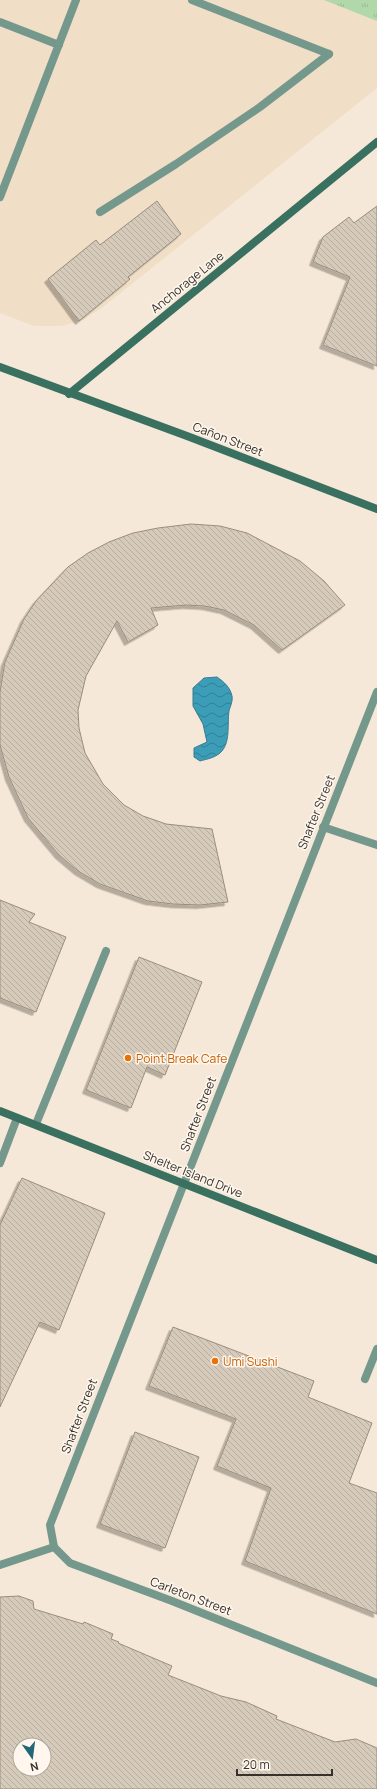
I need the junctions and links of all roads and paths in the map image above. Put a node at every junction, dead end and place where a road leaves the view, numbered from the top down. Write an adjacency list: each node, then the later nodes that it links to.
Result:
1 (76, 0): 4 (street)
2 (192, 0): 7 (street)
3 (0, 22): 4 (street)
4 (59, 45): 6 (street)
5 (377, 142): 9 (street, Anchorage Lane)
6 (0, 197)
7 (100, 212)
8 (0, 367): 9 (street)
9 (69, 394): 10 (street, Cañon Street)
10 (377, 509)
11 (377, 692): 12 (street, Shafter Street)
12 (323, 827): 13 (street); 19 (street, Shafter Street)
13 (377, 845)
14 (106, 951): 17 (street)
15 (0, 1111): 16 (street, Shelter Island Drive)
16 (17, 1118): 17 (street, Shelter Island Drive); 18 (street)
17 (36, 1124): 19 (street, Shelter Island Drive)
18 (0, 1163)
19 (185, 1183): 20 (street, Shelter Island Drive); 23 (street, Shafter Street)
20 (377, 1260)
21 (377, 1349): 22 (street)
22 (365, 1379)
23 (54, 1547): 24 (street); 25 (street, Carleton Street)
24 (0, 1565)
25 (377, 1683)

